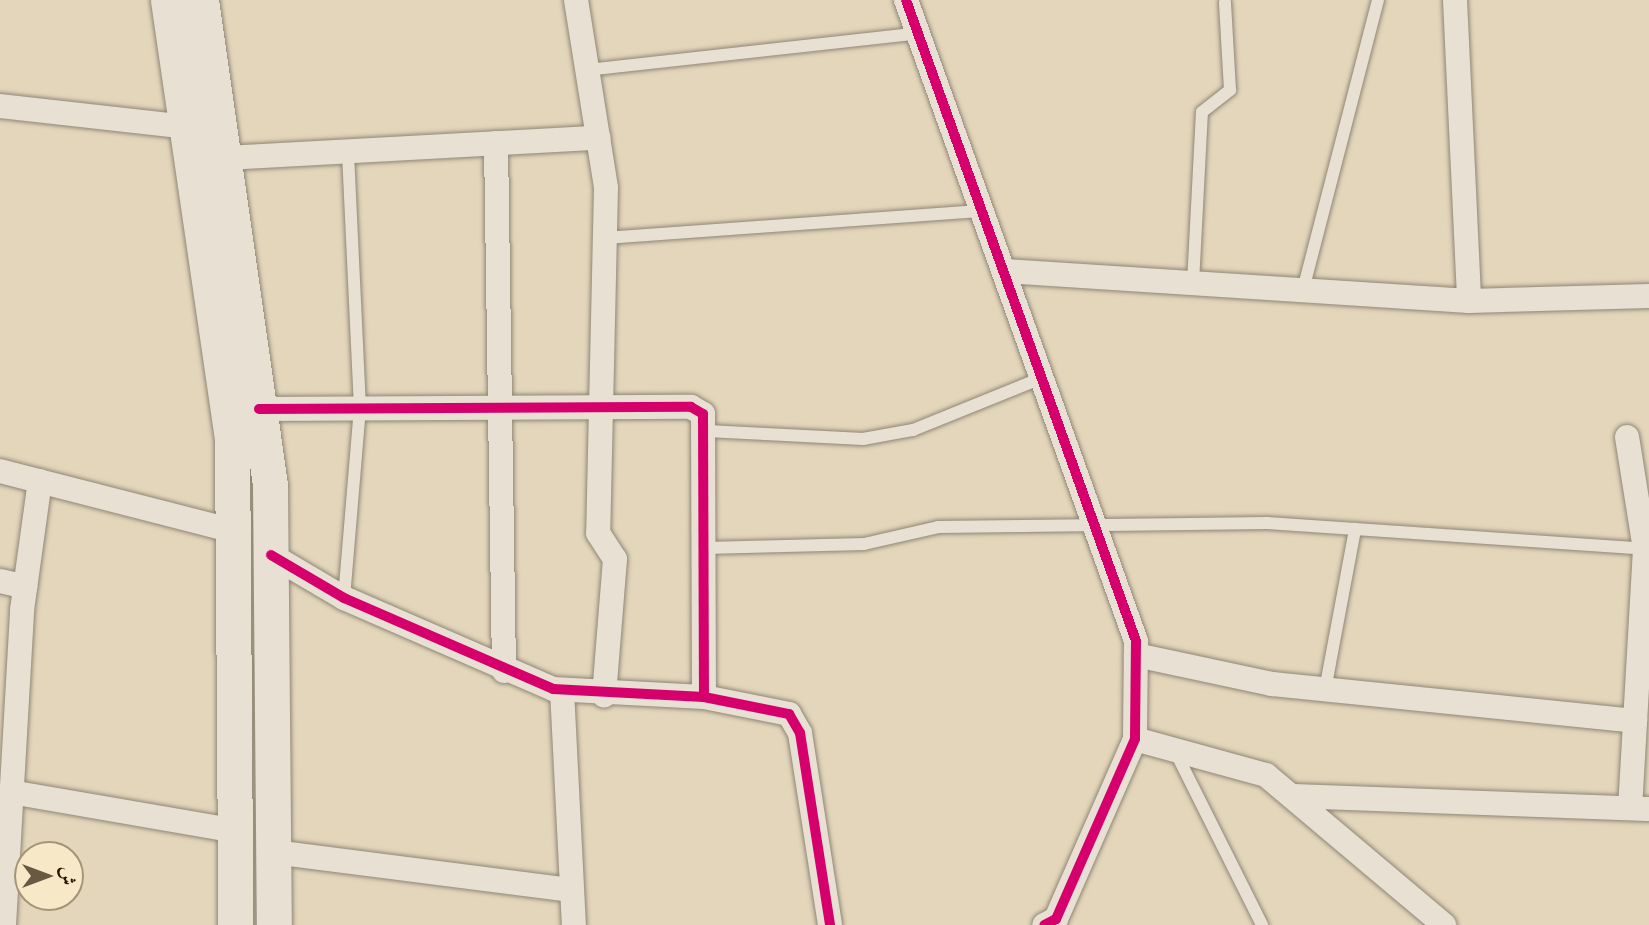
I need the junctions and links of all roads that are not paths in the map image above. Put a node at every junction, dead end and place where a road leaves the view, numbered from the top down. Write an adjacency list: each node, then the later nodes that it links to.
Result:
1 (168, 0): 11 (main road)
2 (201, 0): 15 (main road)
3 (576, 0): 9 (street)
4 (906, 0): 8 (street)
5 (1378, 0): 20 (lane)
6 (1455, 0): 22 (street)
7 (1225, 2): 19 (lane)
8 (920, 33): 9 (lane); 16 (street)
9 (587, 70): 12 (street)
10 (0, 106): 11 (street)
11 (186, 127): 34 (main road)
12 (598, 138): 13 (street); 17 (street)
13 (496, 144): 14 (street); 26 (street)
14 (348, 151): 15 (street); 25 (lane)
15 (223, 158): 27 (main road)
16 (984, 211): 17 (lane); 18 (street)
17 (604, 238): 24 (street)
18 (1005, 271): 19 (street); 23 (street)
19 (1193, 283): 20 (street)
20 (1303, 290): 22 (street)
21 (1649, 296): 22 (street)
22 (1469, 301)
23 (1042, 378): 28 (lane); 32 (street)
24 (600, 407): 26 (street); 28 (street); 45 (street)
25 (360, 408): 26 (street); 27 (street); 40 (lane)
26 (500, 408): 42 (street)
27 (259, 409): 37 (main road)
28 (707, 431): 35 (street)
29 (1627, 437): 36 (street)
30 (0, 471): 31 (street)
31 (40, 481): 34 (street); 39 (street)
32 (1094, 527): 33 (lane); 35 (lane); 41 (street)
33 (1355, 529): 36 (lane); 44 (lane)
34 (233, 531): 53 (main road)
35 (705, 548): 46 (street)
36 (1645, 550): 47 (street)
37 (271, 555): 40 (street); 54 (main road)
38 (0, 581): 39 (street)
39 (25, 587): 50 (street)
40 (344, 598): 42 (street)
41 (1136, 655): 44 (street); 48 (street)
42 (504, 671): 43 (street)
43 (562, 690): 45 (street); 56 (street)
44 (1325, 690): 47 (street)
45 (604, 696): 46 (street)
46 (704, 697): 63 (street)
47 (1635, 721): 52 (street)
48 (1135, 739): 49 (street); 57 (street)
49 (1175, 751): 51 (street); 64 (lane)
50 (11, 792): 53 (street); 55 (street)
51 (1292, 796): 52 (street); 58 (street)
52 (1639, 809)
53 (236, 831): 60 (main road)
54 (274, 852): 56 (street); 61 (main road)
55 (3, 875): 59 (street)
56 (572, 890): 62 (street)
57 (1053, 923)
58 (1437, 923)
59 (4, 925)
60 (235, 925)
61 (274, 925)
62 (574, 925)
63 (830, 925)
64 (1262, 925)

